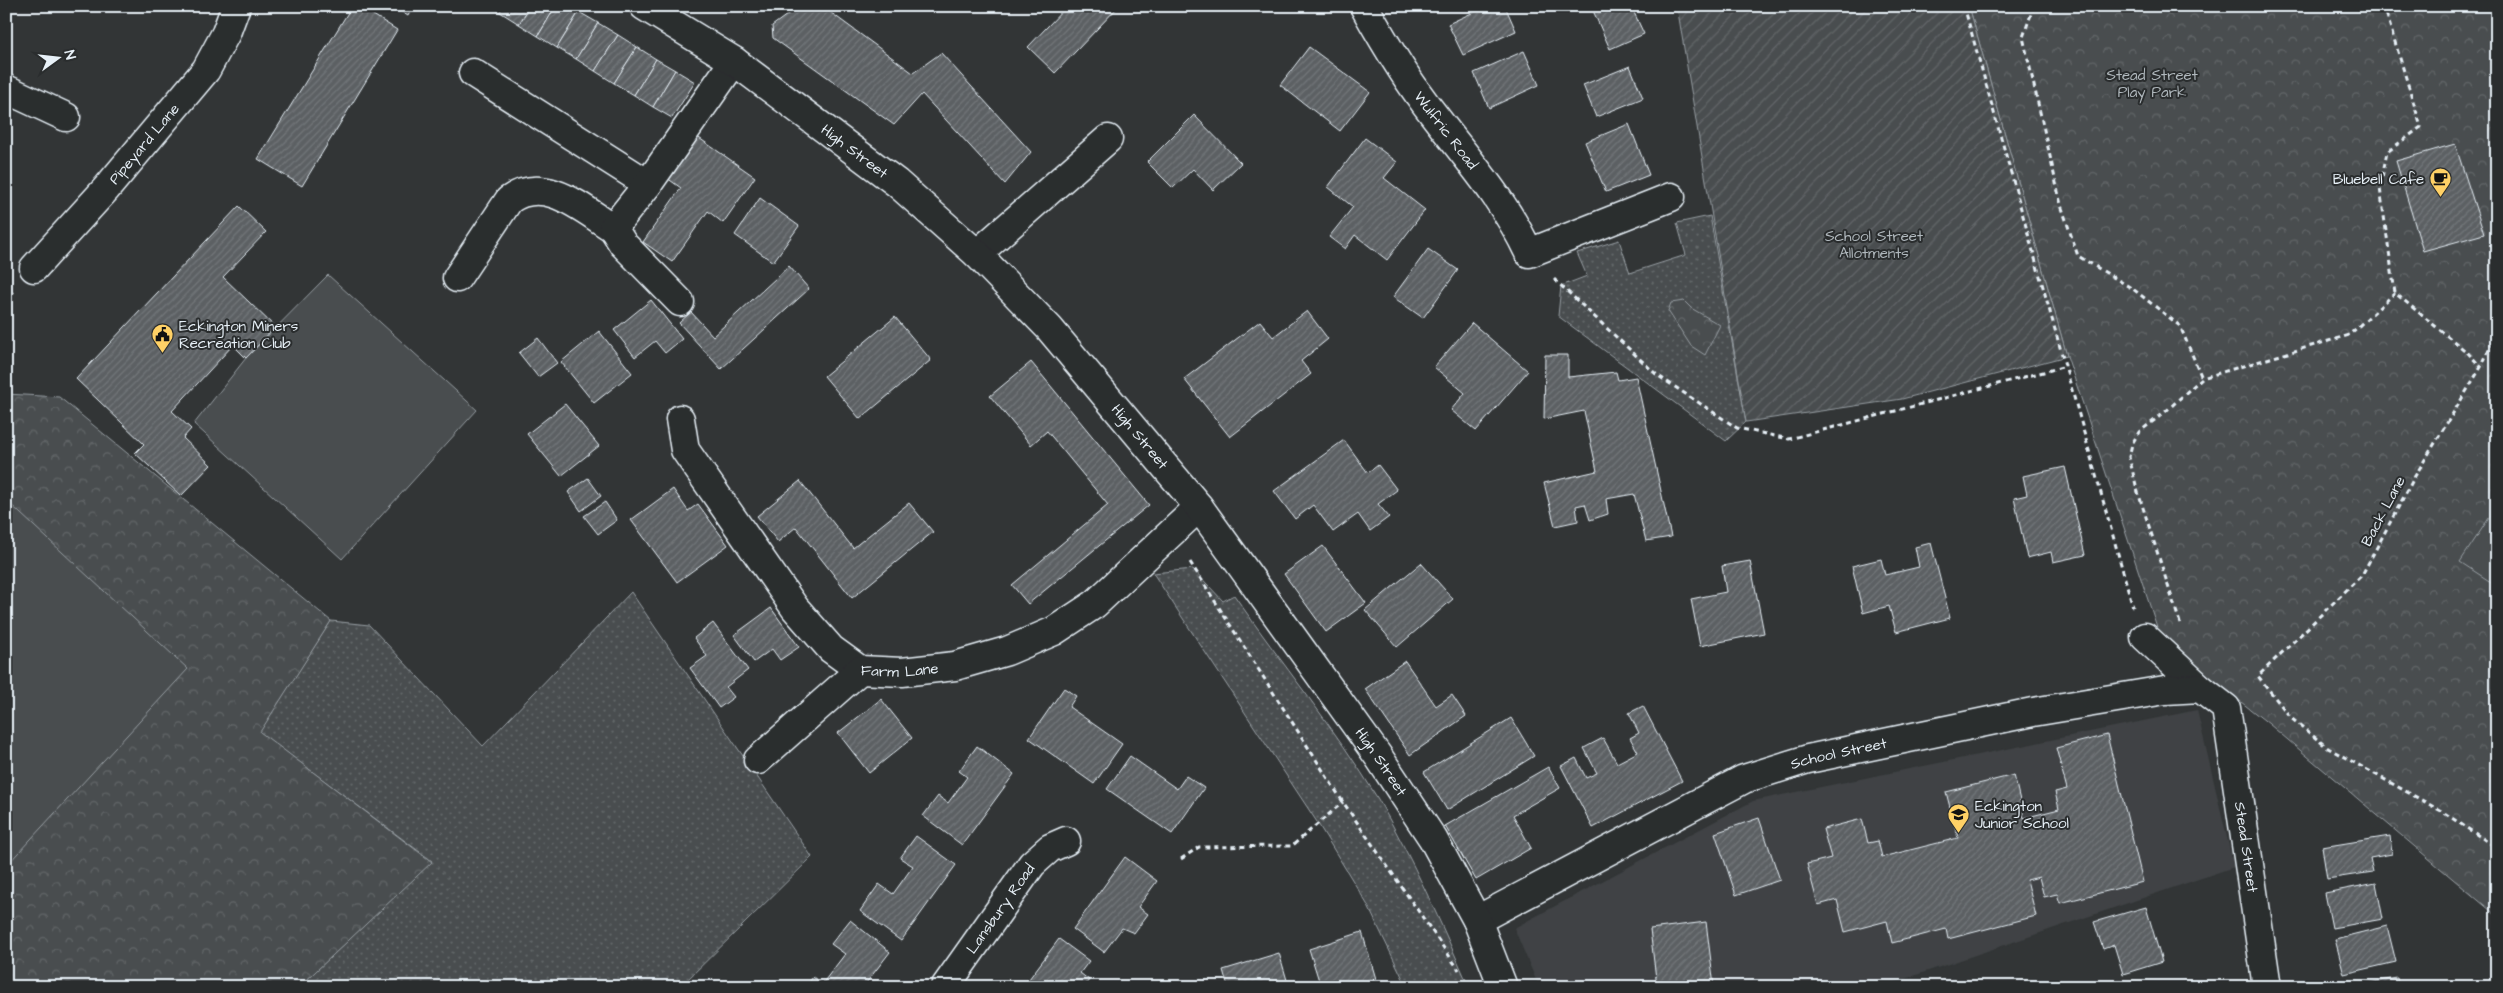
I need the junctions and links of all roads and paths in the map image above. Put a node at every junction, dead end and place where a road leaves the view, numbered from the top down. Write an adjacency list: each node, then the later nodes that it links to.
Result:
1 (236, 6): 17 (street, Pipeyard Lane)
2 (644, 6): 7 (street, High Street)
3 (1364, 6): 15 (street, Wulfric Road)
4 (1964, 6): 22 (path)
5 (2034, 6): 24 (path)
6 (2384, 6): 19 (path)
7 (734, 61): 12 (street); 16 (street, High Street)
8 (473, 72): 12 (street)
9 (6, 89): 10 (street)
10 (66, 117)
11 (1108, 139): 16 (street)
12 (648, 184): 14 (street)
13 (1671, 197): 15 (street)
14 (612, 228): 18 (street); 20 (street)
15 (1529, 253): 22 (path)
16 (977, 254): 26 (street, High Street)
17 (34, 268)
18 (457, 278)
19 (2394, 293): 23 (path); 24 (path)
20 (680, 302)
21 (2497, 333): 23 (path, Back Lane)
22 (2066, 366): 29 (path)
23 (2481, 367): 35 (path, Back Lane)
24 (2202, 378): 28 (path)
25 (680, 419): 30 (street, Farm Lane)
26 (1199, 507): 30 (street, Farm Lane); 37 (street, High Street)
27 (1188, 556): 33 (path)
28 (2182, 631)
29 (2145, 637): 31 (street)
30 (860, 670): 32 (street)
31 (2200, 688): 37 (street, School Street); 40 (street, Stead Street)
32 (758, 760)
33 (1343, 802): 36 (path); 38 (path)
34 (1066, 842): 39 (street, Lansbury Road)
35 (2497, 848)
36 (1181, 859)
37 (1477, 920): 38 (street, High Street)
38 (1501, 981)
39 (945, 987)
40 (2267, 987)

